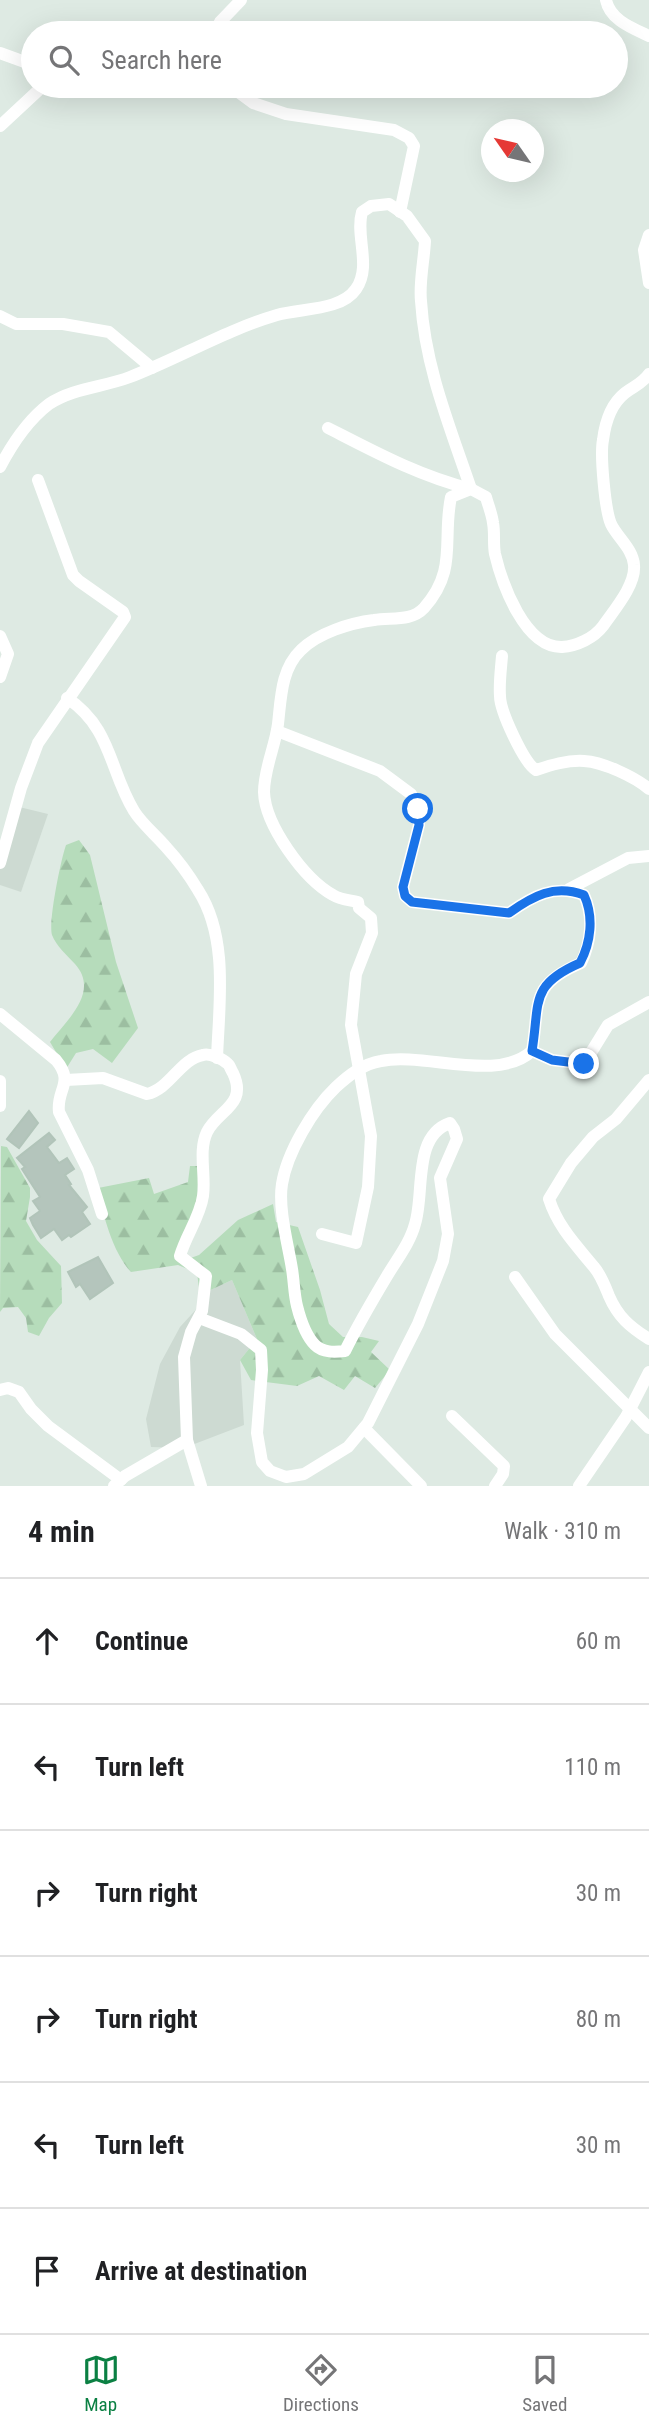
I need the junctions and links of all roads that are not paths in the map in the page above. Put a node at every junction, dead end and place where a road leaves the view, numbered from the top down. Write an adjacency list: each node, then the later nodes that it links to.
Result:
1 (241, 0): 3 (street)
2 (606, 0): 4 (street)
3 (221, 21)
4 (621, 21)
5 (628, 25): 6 (street)
6 (649, 36)
7 (0, 54): 8 (street)
8 (21, 61)
9 (30, 98): 11 (street)
10 (246, 98): 12 (street)
11 (0, 126)
12 (400, 212): 16 (street); 21 (street)
13 (649, 235): 14 (street)
14 (649, 282)
15 (0, 316): 16 (street)
16 (152, 368): 19 (street)
17 (649, 374): 21 (street)
18 (328, 428): 21 (street)
19 (0, 467)
20 (37, 480): 25 (street)
21 (471, 489): 26 (street)
22 (0, 636): 24 (street)
23 (502, 656): 27 (street)
24 (0, 677)
25 (67, 698): 28 (street); 35 (street)
26 (277, 731): 31 (street); 36 (street)
27 (649, 789)
28 (2, 844): 30 (street)
29 (649, 856): 31 (street)
30 (0, 863)
31 (569, 889): 34 (street)
32 (649, 1002): 34 (street)
33 (0, 1014): 37 (street)
34 (532, 1051): 36 (street)
35 (217, 1058): 37 (street); 44 (street)
36 (358, 1070): 42 (street); 50 (street)
37 (66, 1080): 41 (street)
38 (649, 1080): 45 (street)
39 (0, 1081): 40 (street)
40 (0, 1106)
41 (102, 1214)
42 (322, 1234)
43 (515, 1277): 48 (street)
44 (199, 1318): 50 (street); 52 (street)
45 (649, 1339)
46 (649, 1372): 48 (street)
47 (0, 1390): 53 (street)
48 (631, 1408): 51 (street); 57 (street)
49 (452, 1416): 56 (street)
50 (364, 1428): 55 (street)
51 (649, 1428)
52 (187, 1440): 53 (street); 54 (street)
53 (117, 1483)
54 (201, 1486)
55 (421, 1486)
56 (495, 1486)
57 (579, 1486)

